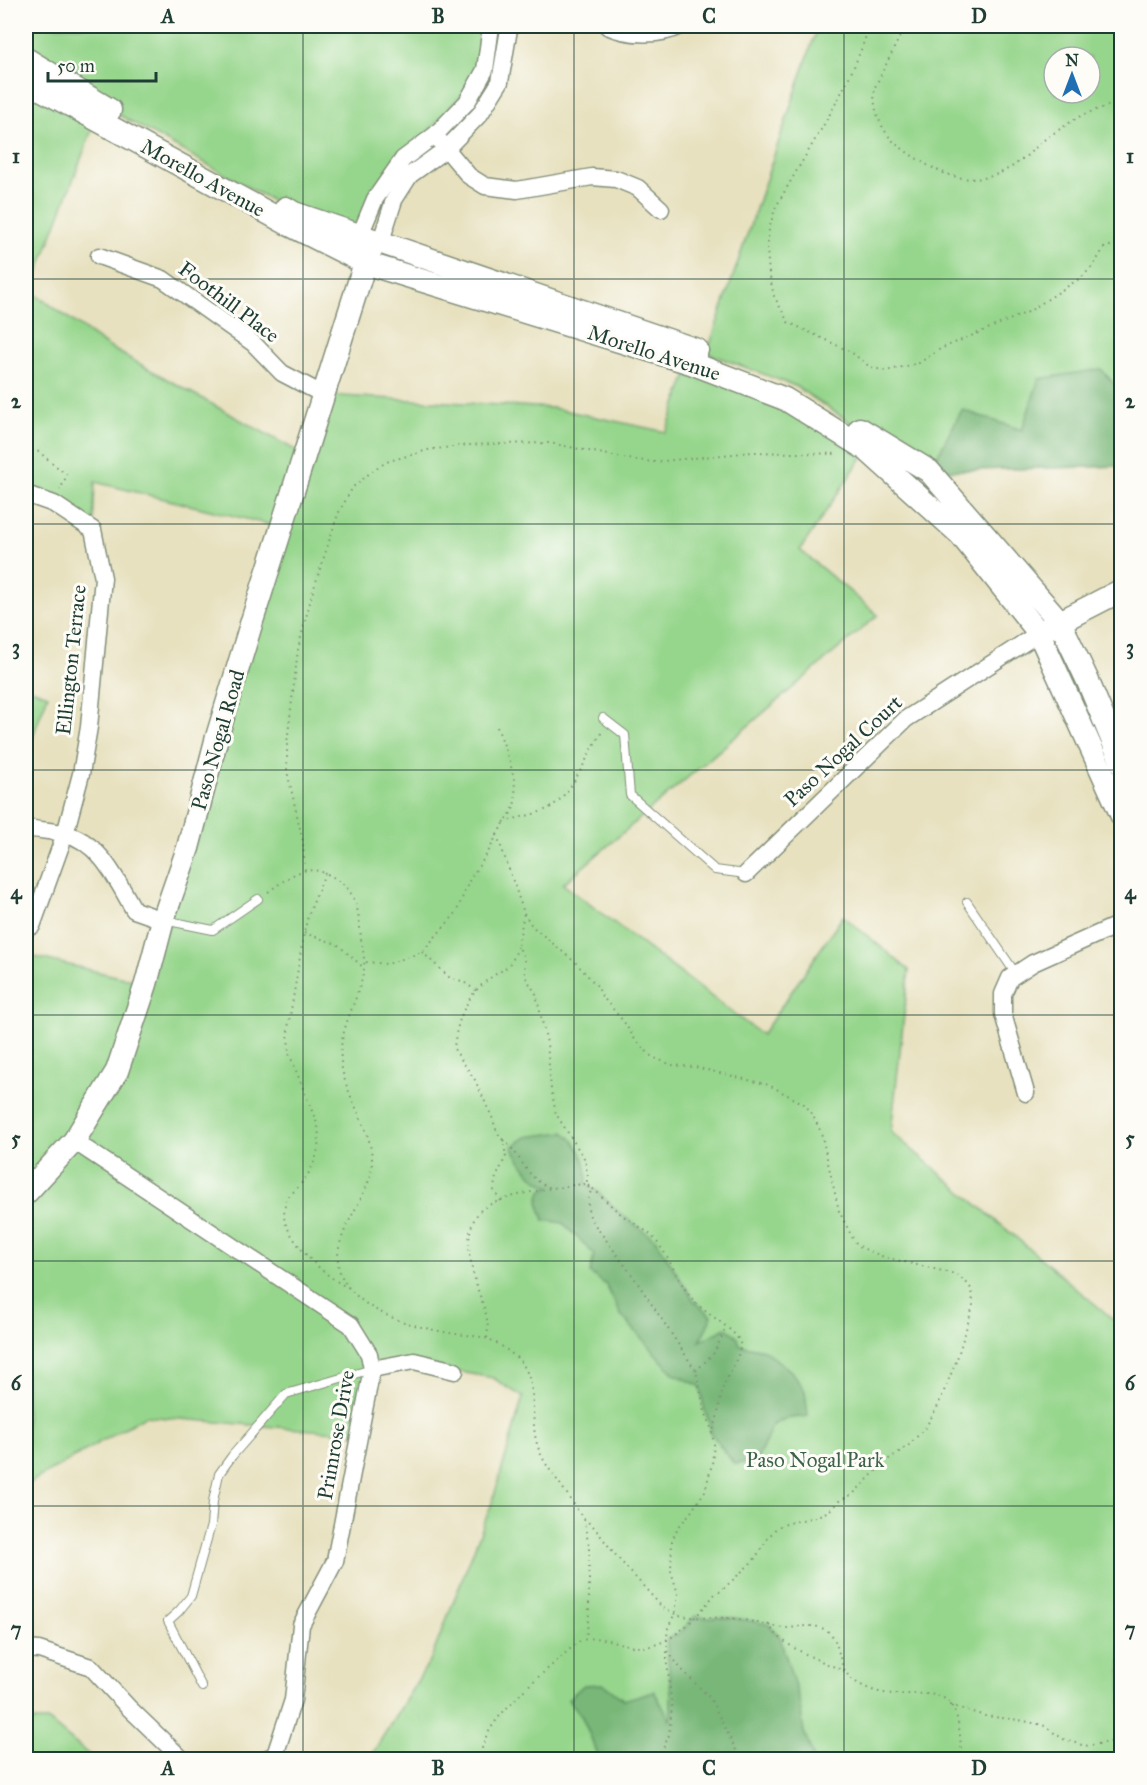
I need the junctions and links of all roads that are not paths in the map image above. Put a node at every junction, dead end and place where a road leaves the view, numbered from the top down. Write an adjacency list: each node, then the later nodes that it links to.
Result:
1 (491, 26): 7 (street)
2 (507, 26): 8 (street)
3 (607, 26): 4 (street)
4 (680, 26)
5 (26, 59): 10 (street, Morello Avenue)
6 (26, 81): 12 (street, Morello Avenue)
7 (435, 135): 8 (street); 10 (street)
8 (446, 149): 9 (street); 10 (street)
9 (661, 210)
10 (370, 238): 12 (street); 16 (street, Morello Avenue)
11 (99, 256): 13 (street, Foothill Place)
12 (365, 263): 13 (street, Paso Nogal Road); 17 (street, Morello Avenue)
13 (324, 396): 26 (street, Paso Nogal Road)
14 (26, 494): 22 (street, Ellington Terrace)
15 (1122, 590): 16 (street)
16 (1060, 622): 17 (street); 19 (street, Morello Avenue)
17 (1039, 633): 20 (street, Morello Avenue); 23 (street, Paso Nogal Court)
18 (606, 720): 23 (lane)
19 (1122, 762)
20 (1122, 816)
21 (26, 828): 22 (street)
22 (65, 834): 26 (street); 28 (street, Ellington Terrace)
23 (746, 874)
24 (258, 899): 26 (lane)
25 (967, 902): 29 (lane)
26 (163, 920): 31 (street, Paso Nogal Road)
27 (1122, 923): 29 (street)
28 (32, 926)
29 (1016, 974): 30 (street)
30 (1026, 1093)
31 (74, 1141): 32 (street, Paso Nogal Road); 33 (street, Primrose Drive)
32 (26, 1194)
33 (372, 1370): 34 (street); 36 (lane); 37 (street, Primrose Drive)
34 (455, 1371)
35 (26, 1649): 38 (street)
36 (202, 1687)
37 (272, 1758)
38 (183, 1760)

